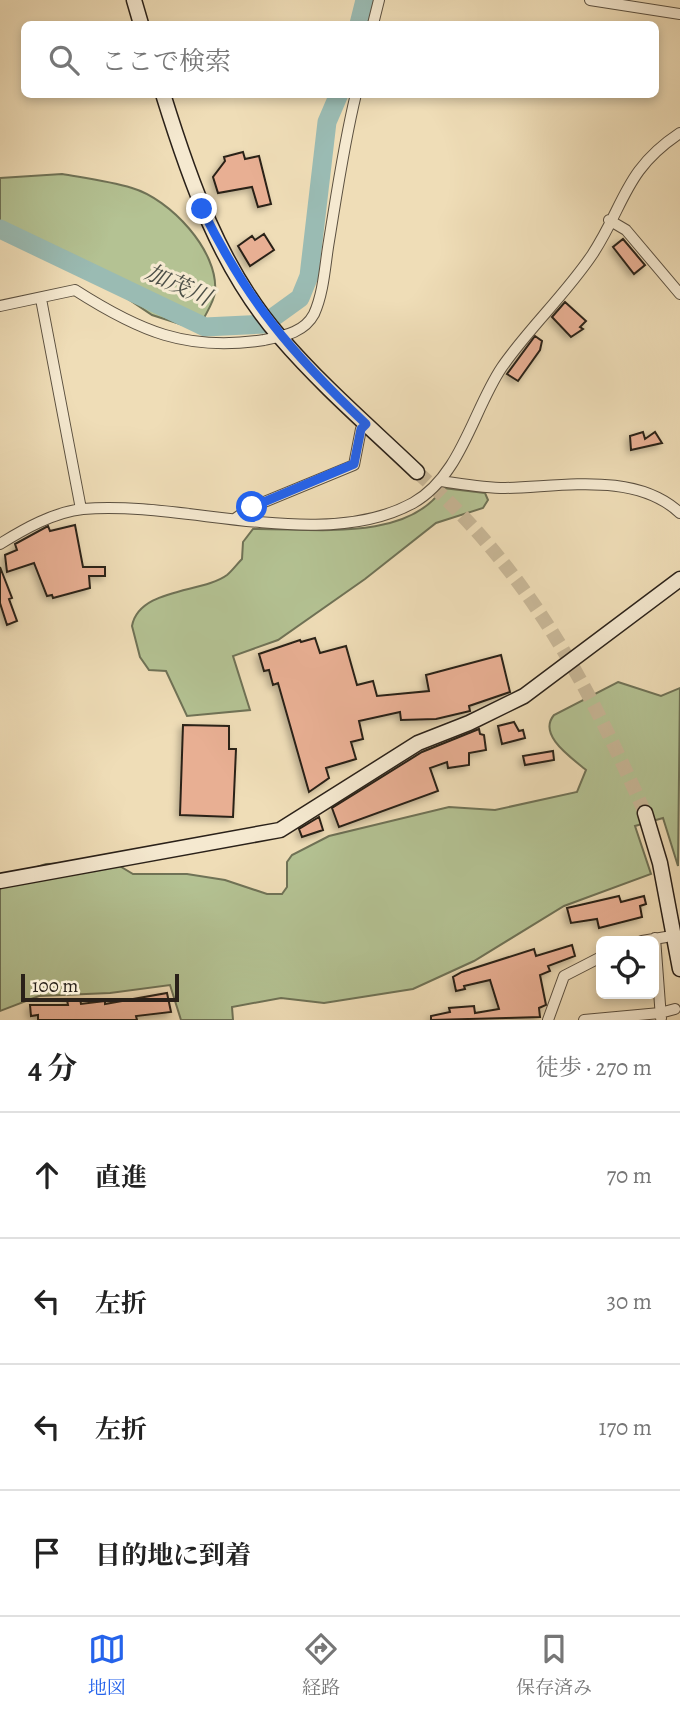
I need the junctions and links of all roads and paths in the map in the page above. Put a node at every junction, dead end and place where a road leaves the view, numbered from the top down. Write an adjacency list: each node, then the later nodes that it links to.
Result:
1 (134, 0): 5 (street)
2 (379, 0): 6 (street)
3 (590, 0): 4 (street)
4 (680, 14)
5 (140, 21)
6 (374, 21)
7 (164, 98): 14 (street)
8 (355, 98): 14 (street)
9 (680, 133): 10 (street)
10 (610, 220): 11 (street); 17 (street)
11 (680, 294)
12 (41, 299): 13 (street); 14 (street); 18 (street)
13 (0, 306)
14 (280, 337): 15 (street)
15 (366, 424): 16 (street); 20 (street)
16 (417, 472)
17 (441, 481): 19 (street); 20 (street)
18 (81, 509): 20 (street); 21 (street)
19 (680, 513)
20 (236, 518)
21 (0, 544)
22 (680, 579): 24 (street)
23 (645, 813): 28 (street)
24 (0, 881)
25 (666, 937): 26 (street)
26 (659, 938)
27 (596, 960): 32 (street)
28 (680, 969)
29 (659, 999): 31 (street)
30 (675, 1009): 31 (street)
31 (660, 1017): 33 (street)
32 (548, 1020)
33 (584, 1020)

